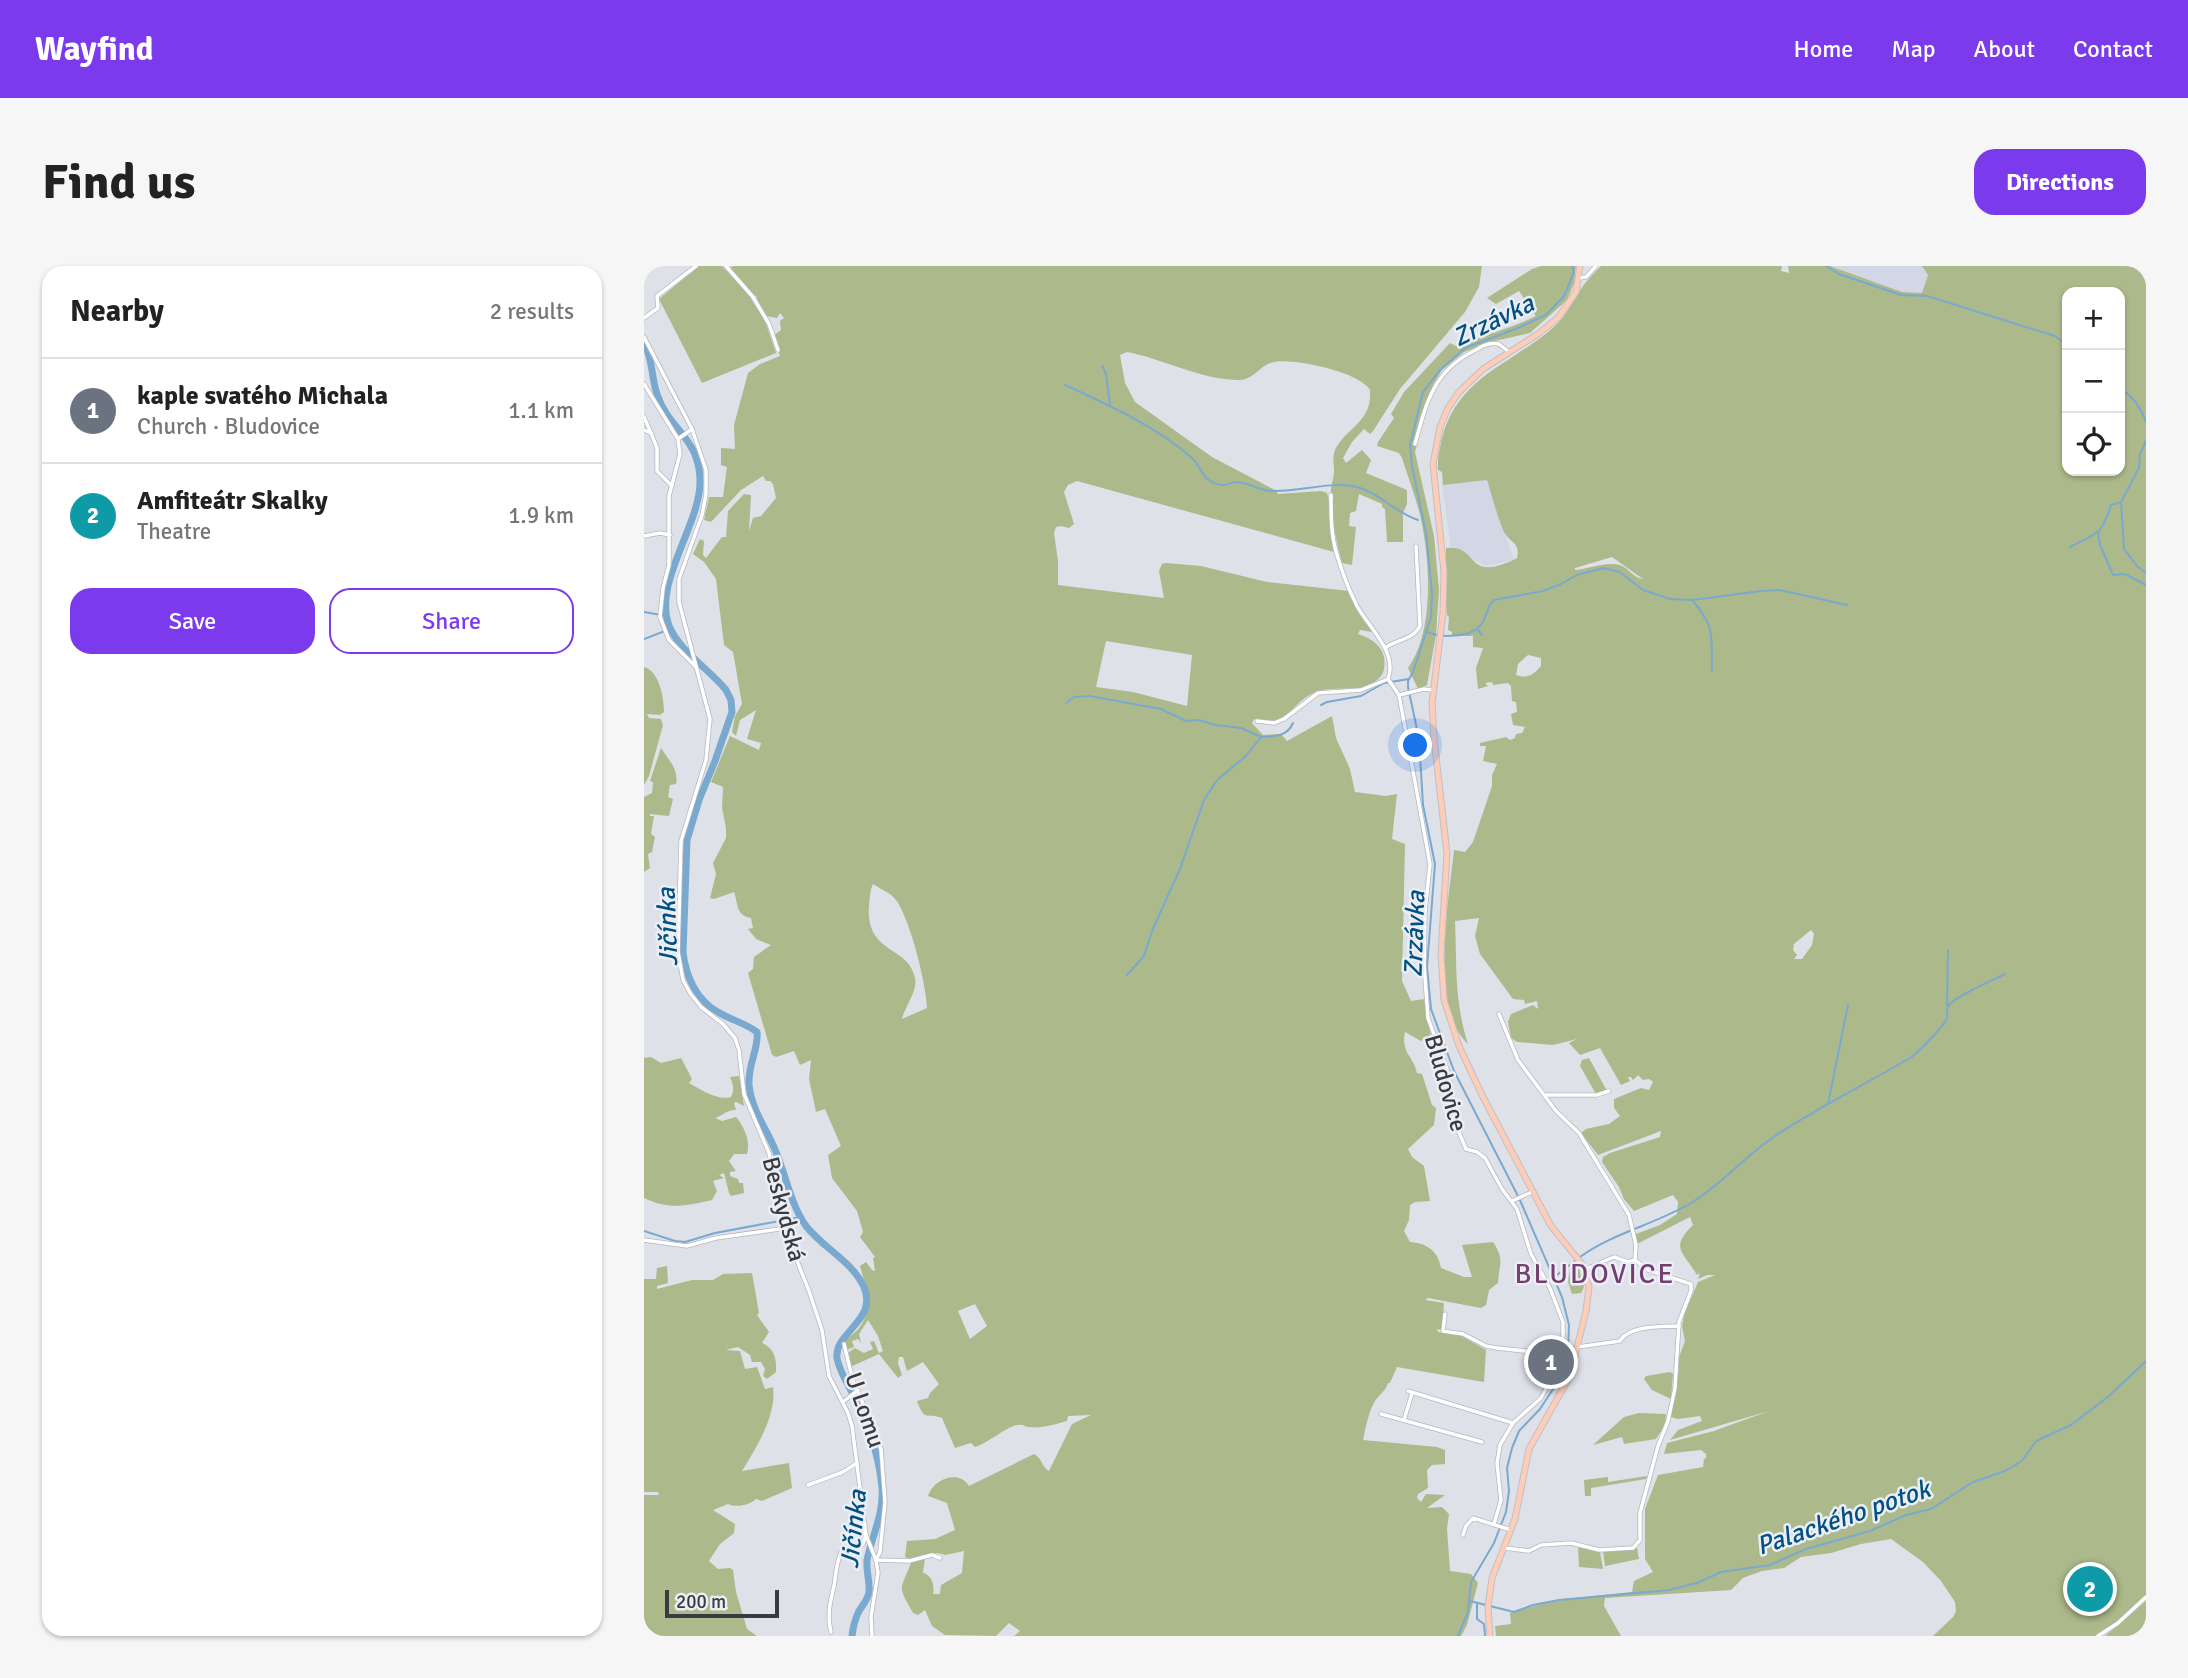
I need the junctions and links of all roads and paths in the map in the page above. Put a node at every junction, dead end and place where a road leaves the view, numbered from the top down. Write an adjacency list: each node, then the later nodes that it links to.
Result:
1 (696, 266): 6 (street)
2 (726, 266): 8 (street)
3 (1580, 266): 5 (main road)
4 (1596, 266): 5 (street)
5 (1579, 278): 9 (main road)
6 (644, 318)
7 (644, 337): 14 (street, Beskydská)
8 (778, 350)
9 (1509, 352): 18 (street); 27 (main road)
10 (644, 384): 11 (street)
11 (649, 395): 12 (street); 17 (street)
12 (644, 400)
13 (644, 417): 16 (street)
14 (692, 429): 17 (street); 25 (street, Beskydská)
15 (644, 430): 16 (street)
16 (651, 433): 19 (street)
17 (682, 437): 19 (street)
18 (1415, 444)
19 (672, 486): 21 (street)
20 (1331, 495): 24 (street, Bludovice)
21 (670, 535): 22 (street); 25 (street)
22 (644, 536)
23 (1416, 546): 24 (street)
24 (1385, 648): 26 (street, Bludovice)
25 (696, 665): 35 (street, Beskydská)
26 (1388, 679): 28 (street, Bludovice); 29 (street)
27 (1433, 690): 28 (street); 33 (main road)
28 (1400, 694): 34 (street, Bludovice)
29 (1257, 721)
30 (1499, 1014): 32 (street)
31 (1609, 1091): 32 (street)
32 (1546, 1095): 37 (street)
33 (1532, 1192): 34 (street); 38 (main road)
34 (1513, 1200): 43 (street, Bludovice)
35 (785, 1226): 36 (street); 45 (street, Beskydská)
36 (644, 1240)
37 (1635, 1260): 38 (street); 40 (street)
38 (1584, 1270): 42 (main road)
39 (1444, 1314): 43 (street)
40 (1679, 1326): 42 (street); 56 (street)
41 (844, 1344): 44 (street, U Lomu)
42 (1578, 1347): 53 (main road)
43 (1561, 1351): 48 (street, Bludovice)
44 (858, 1390): 45 (street); 57 (street, U Lomu)
45 (843, 1402): 50 (street, Beskydská)
46 (1381, 1414): 47 (street)
47 (1404, 1420): 48 (street); 49 (street)
48 (1513, 1423): 52 (street, Bludovice)
49 (1482, 1442)
50 (857, 1463): 51 (street); 55 (street, Beskydská)
51 (808, 1485)
52 (1495, 1525): 53 (street); 54 (street)
53 (1508, 1529): 56 (main road)
54 (1463, 1535)
55 (866, 1536): 57 (street, Beskydská); 60 (street)
56 (1504, 1548): 62 (main road)
57 (875, 1558): 58 (street); 61 (street)
58 (940, 1558)
59 (2146, 1597): 63 (street)
60 (831, 1632)
61 (872, 1636)
62 (1490, 1636)
63 (2098, 1636)

